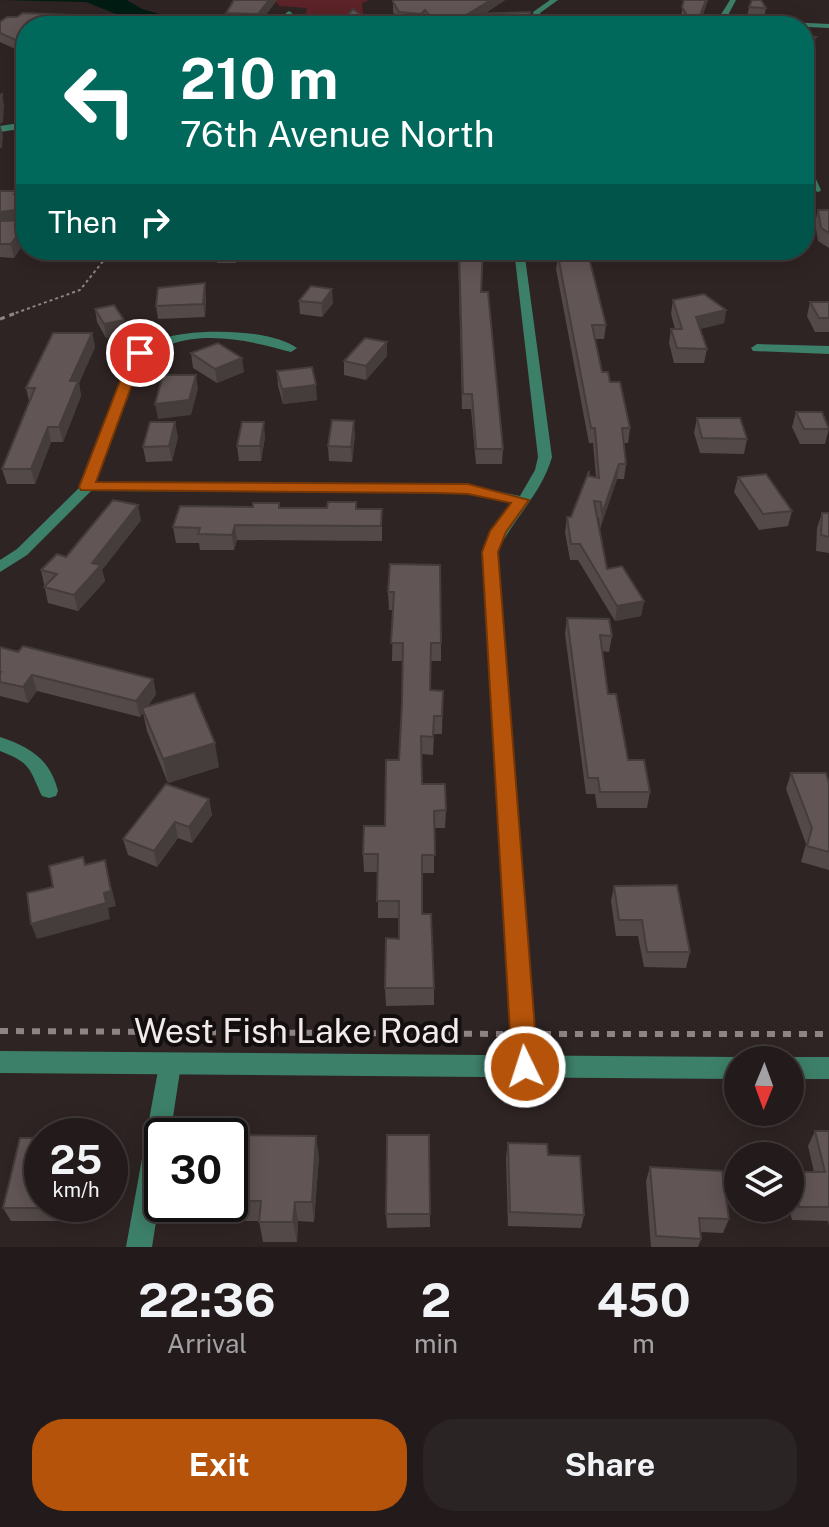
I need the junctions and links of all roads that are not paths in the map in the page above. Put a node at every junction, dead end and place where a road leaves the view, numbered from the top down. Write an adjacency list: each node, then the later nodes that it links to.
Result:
1 (555, 0): 4 (street)
2 (289, 13): 3 (street)
3 (289, 16)
4 (537, 16)
5 (814, 186): 6 (street)
6 (816, 190): 7 (street)
7 (829, 190)
8 (520, 260): 13 (street)
9 (291, 348): 12 (street)
10 (757, 348): 11 (street)
11 (829, 350)
12 (87, 487): 13 (street); 14 (street)
13 (521, 500): 19 (street)
14 (0, 567)
15 (0, 744): 16 (street)
16 (49, 791)
17 (0, 1062): 18 (street, West Fish Lake Road)
18 (170, 1065): 19 (street, West Fish Lake Road); 23 (street)
19 (525, 1067): 20 (street, West Fish Lake Road)
20 (724, 1068)
21 (804, 1068): 22 (street)
22 (829, 1068)
23 (139, 1247)

